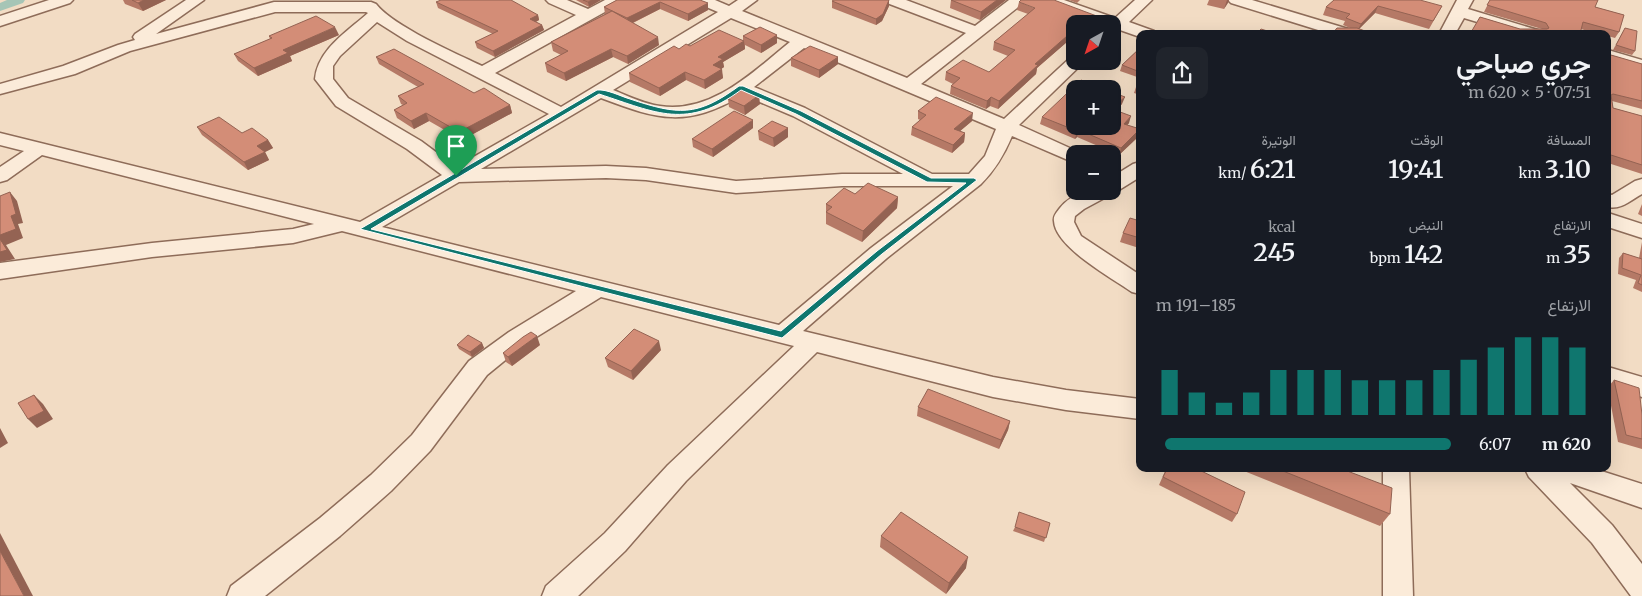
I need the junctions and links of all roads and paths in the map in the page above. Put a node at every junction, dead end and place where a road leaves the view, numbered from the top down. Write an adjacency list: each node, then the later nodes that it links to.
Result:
1 (65, 0): 19 (street)
2 (196, 0): 28 (street)
3 (554, 0): 17 (street)
4 (616, 0): 17 (street)
5 (702, 0): 15 (street)
6 (749, 0): 15 (street)
7 (892, 0): 26 (street)
8 (1019, 0): 26 (street)
9 (1049, 0): 18 (street)
10 (1144, 0): 20 (street)
11 (1236, 0): 16 (street)
12 (1296, 0): 16 (street)
13 (1462, 6): 23 (street); 24 (street)
14 (375, 7): 28 (street); 32 (street); 43 (street)
15 (730, 12): 27 (street); 36 (street)
16 (1284, 14): 22 (street)
17 (589, 15): 32 (street)
18 (1086, 15)
19 (0, 21)
20 (1121, 21)
21 (1121, 28): 25 (street)
22 (1336, 30)
23 (1449, 30)
24 (1525, 30)
25 (1136, 31)
26 (976, 32): 33 (street)
27 (802, 41): 33 (street); 34 (street)
28 (124, 48): 35 (street)
29 (1611, 56): 30 (street)
30 (1642, 65)
31 (1067, 70): 38 (street)
32 (482, 73): 37 (street)
33 (909, 85): 38 (street)
34 (741, 88): 36 (street); 44 (street)
35 (0, 89)
36 (599, 91): 37 (street)
37 (562, 114): 43 (street)
38 (1006, 127): 41 (street); 45 (street)
39 (0, 138): 40 (street)
40 (40, 148): 42 (street); 50 (street)
41 (1066, 152)
42 (0, 176)
43 (456, 176): 44 (street); 51 (street)
44 (930, 180): 45 (street)
45 (974, 180): 56 (street)
46 (1642, 185): 48 (street)
47 (1084, 200): 54 (street)
48 (1611, 208)
49 (1611, 210): 52 (street)
50 (342, 225): 51 (street); 53 (street)
51 (364, 229): 55 (street)
52 (1642, 231)
53 (0, 271)
54 (1136, 283)
55 (597, 289): 56 (street); 66 (street)
56 (782, 334): 57 (street)
57 (813, 342): 60 (street); 67 (street)
58 (1611, 378): 59 (street)
59 (1642, 387)
60 (1136, 409)
61 (1396, 472): 68 (street)
62 (1541, 472): 65 (street)
63 (1570, 472): 64 (street)
64 (1642, 496)
65 (1642, 587)
66 (242, 596)
67 (557, 596)
68 (1398, 596)

